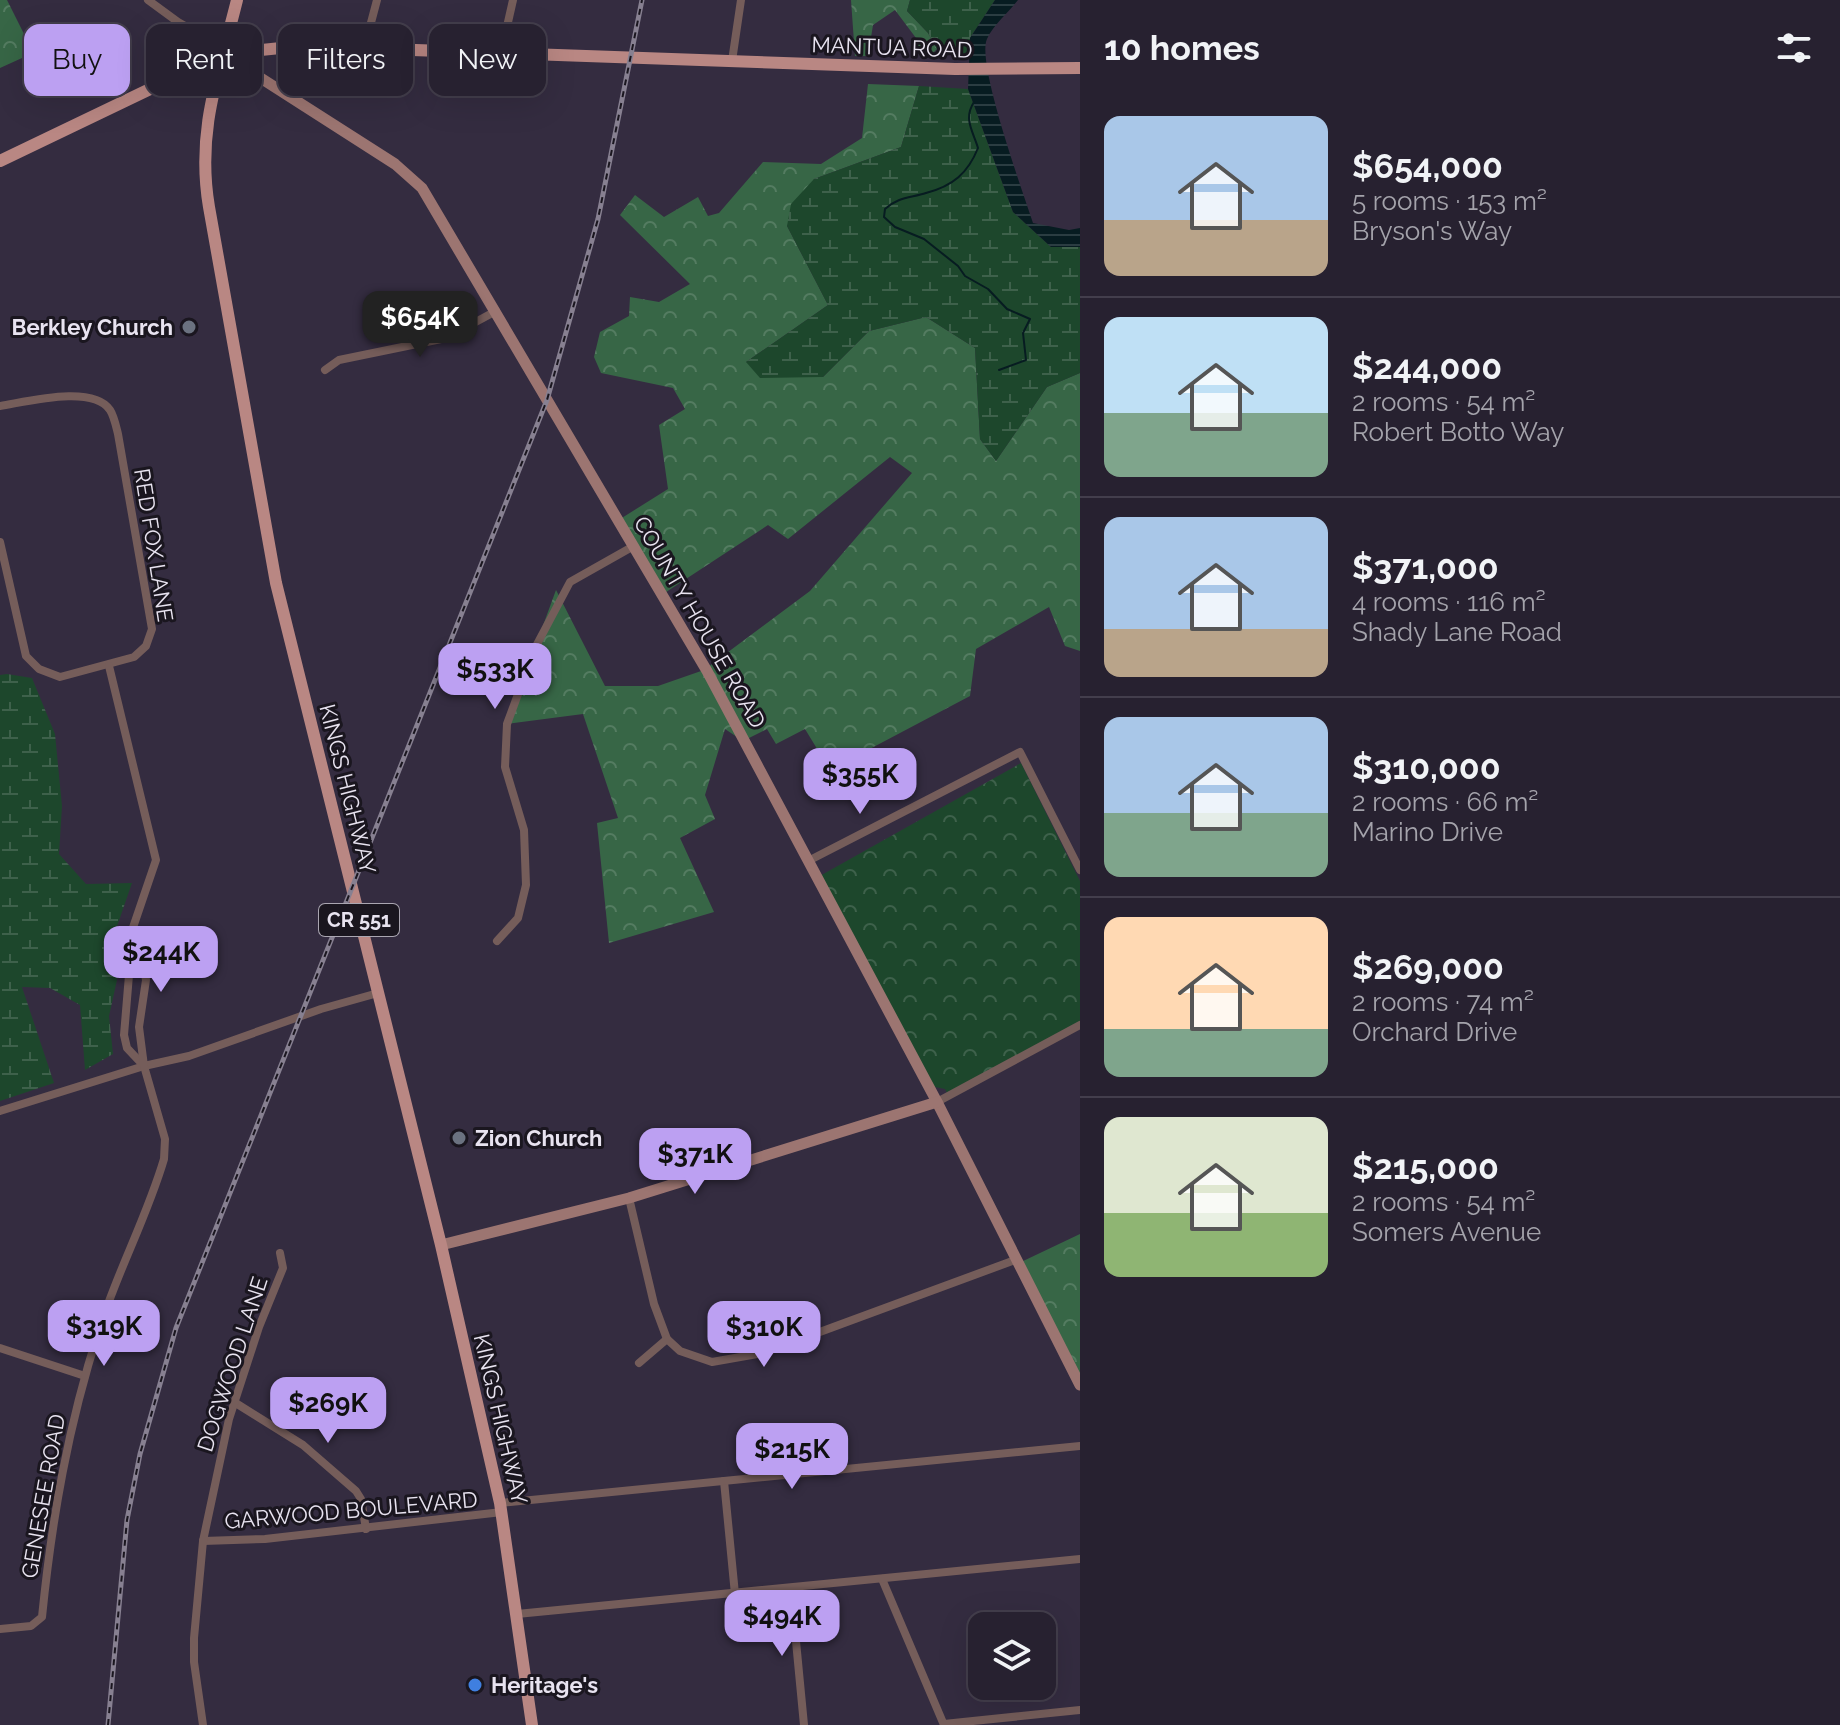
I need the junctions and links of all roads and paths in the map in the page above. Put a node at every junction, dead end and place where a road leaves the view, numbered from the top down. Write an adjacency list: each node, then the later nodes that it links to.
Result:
1 (148, 0): 6 (street)
2 (237, 0): 7 (main road, KINGS HIGHWAY / CR 551)
3 (377, 0): 8 (street)
4 (513, 0): 9 (street)
5 (741, 0): 11 (street)
6 (182, 24)
7 (231, 24)
8 (371, 24)
9 (508, 24)
10 (546, 55): 11 (main road, MANTUA ROAD)
11 (732, 61): 12 (main road, MANTUA ROAD)
12 (1080, 68)
13 (262, 79): 17 (street, COUNTY HOUSE ROAD)
14 (146, 91): 16 (main road, MANTUA ROAD)
15 (214, 96): 27 (main road, KINGS HIGHWAY / CR 551)
16 (0, 161)
17 (496, 311): 18 (street); 21 (street, COUNTY HOUSE ROAD)
18 (325, 370)
19 (0, 406): 22 (street, RED FOX LANE)
20 (0, 542): 22 (street, RED FOX LANE)
21 (632, 547): 23 (street, COUNTY HOUSE ROAD); 26 (street)
22 (109, 666): 25 (street)
23 (810, 860): 24 (street); 30 (street, COUNTY HOUSE ROAD)
24 (1080, 870)
25 (134, 931): 29 (street); 29 (street)
26 (497, 941)
27 (378, 993): 29 (street); 33 (main road, KINGS HIGHWAY / CR 551)
28 (1080, 1025): 30 (street)
29 (144, 1066): 31 (street); 39 (street, GENESEE ROAD)
30 (937, 1102): 32 (street); 35 (street, COUNTY HOUSE ROAD)
31 (0, 1111)
32 (629, 1198): 33 (street); 36 (street)
33 (441, 1245): 44 (main road, KINGS HIGHWAY / CR 551)
34 (280, 1253): 41 (street, DOGWOOD LANE)
35 (1015, 1260): 36 (street); 40 (street, COUNTY HOUSE ROAD)
36 (667, 1339): 38 (street)
37 (0, 1348): 39 (street)
38 (639, 1363)
39 (85, 1376): 52 (street, GENESEE ROAD)
40 (1080, 1385)
41 (234, 1402): 45 (street); 46 (street, DOGWOOD LANE)
42 (1080, 1446): 43 (street, GARWOOD BOULEVARD)
43 (724, 1481): 44 (street, GARWOOD BOULEVARD); 50 (street)
44 (501, 1508): 45 (street, GARWOOD BOULEVARD); 51 (main road, KINGS HIGHWAY / CR 551)
45 (366, 1529): 46 (street, GARWOOD BOULEVARD)
46 (203, 1541): 54 (street, DOGWOOD LANE)
47 (1080, 1559): 48 (street)
48 (882, 1579): 49 (street); 57 (street)
49 (791, 1589): 50 (street); 56 (street)
50 (735, 1594): 51 (street)
51 (517, 1614): 55 (main road, KINGS HIGHWAY / CR 551)
52 (0, 1629)
53 (1080, 1710): 57 (street)
54 (203, 1725)
55 (532, 1725)
56 (804, 1725)
57 (944, 1725)

